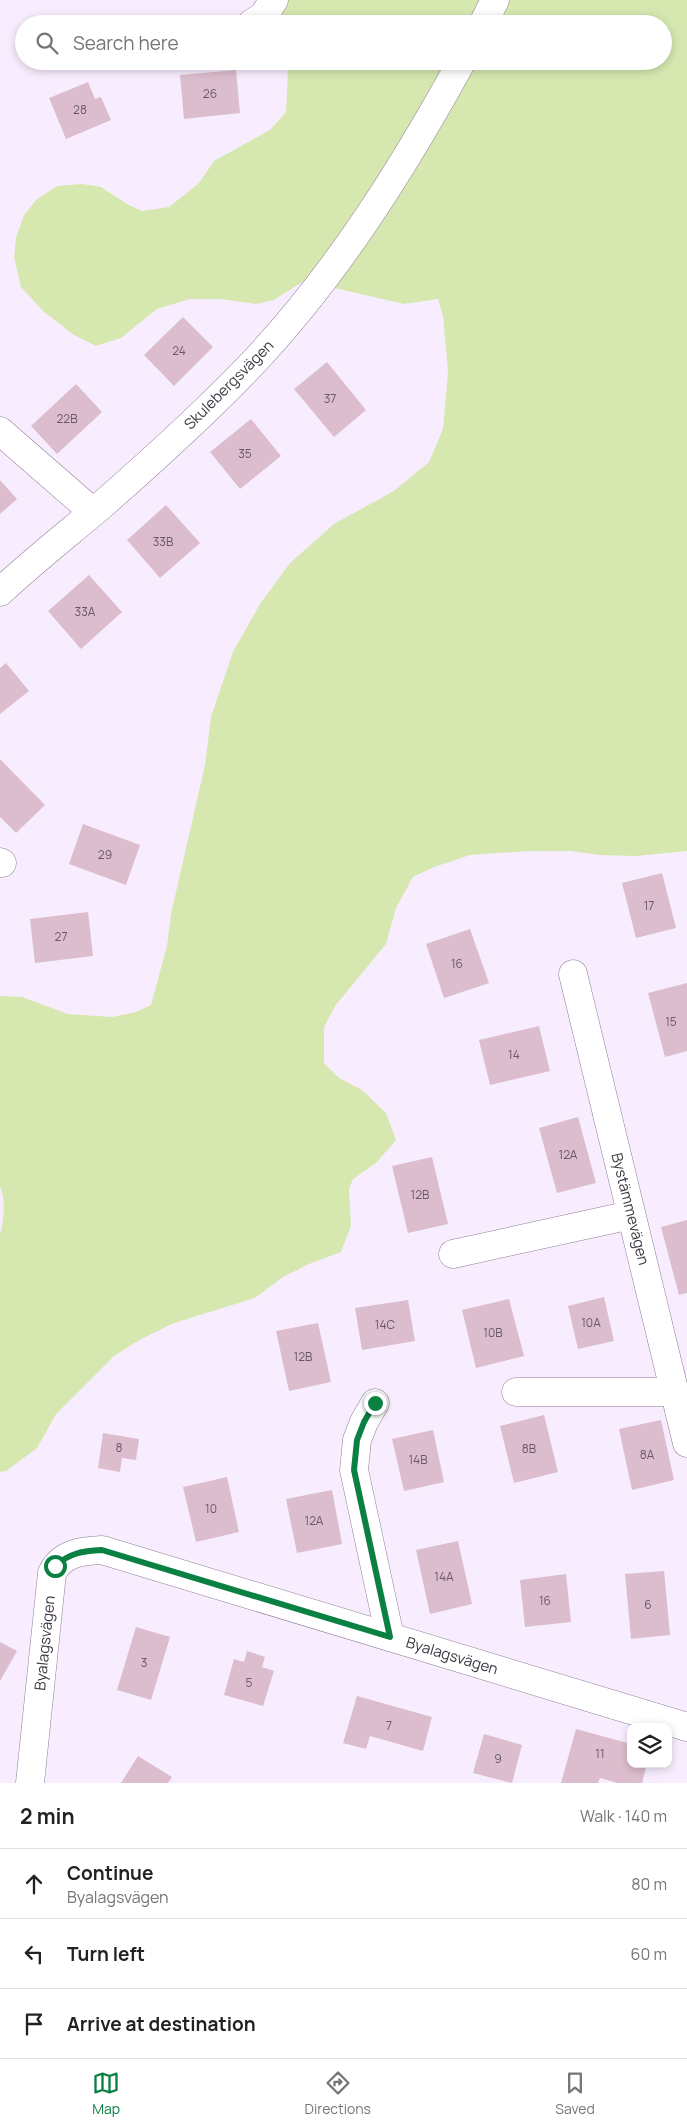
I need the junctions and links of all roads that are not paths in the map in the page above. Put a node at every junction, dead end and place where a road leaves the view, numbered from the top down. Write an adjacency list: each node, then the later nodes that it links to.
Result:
1 (274, 0): 3 (street)
2 (495, 0): 4 (street)
3 (264, 15)
4 (488, 15)
5 (457, 70): 7 (street, Skulebergsvägen)
6 (0, 430): 7 (street)
7 (93, 512): 8 (street, Skulebergsvägen)
8 (0, 592)
9 (573, 974): 10 (street, Bystämmevägen)
10 (632, 1215): 11 (street); 13 (street, Bystämmevägen)
11 (452, 1254)
12 (516, 1392): 13 (street)
13 (674, 1392): 15 (street, Bystämmevägen)
14 (375, 1403): 16 (street)
15 (687, 1443)
16 (390, 1637): 17 (street, Byalagsvägen); 18 (street, Byalagsvägen)
17 (687, 1726)
18 (30, 1783)

